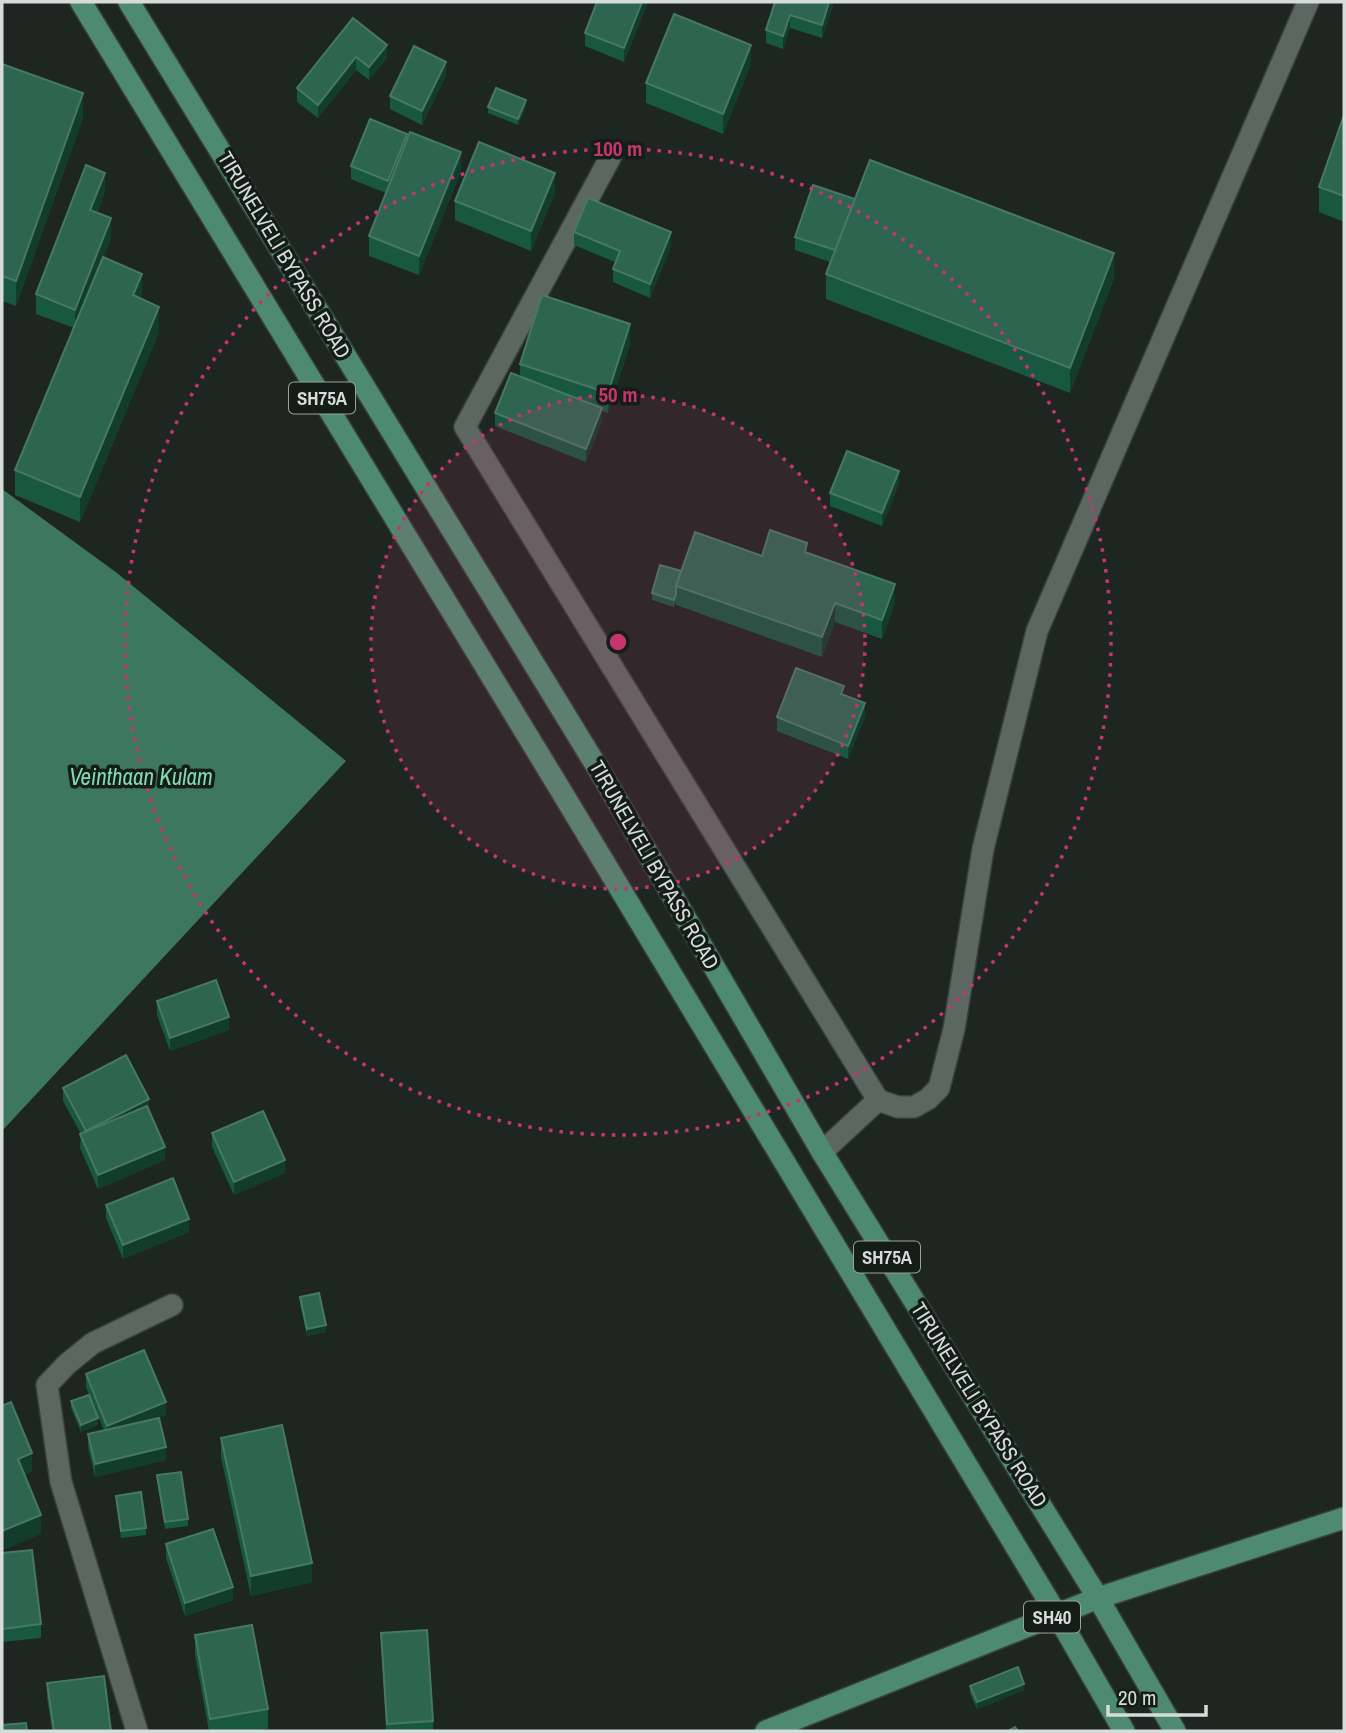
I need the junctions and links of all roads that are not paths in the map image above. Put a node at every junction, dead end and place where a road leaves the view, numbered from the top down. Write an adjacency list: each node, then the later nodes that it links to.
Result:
1 (80, 2): 10 (main road, TIRUNELVELI BYPASS ROAD / SH75A)
2 (129, 2): 6 (main road, TIRUNELVELI BYPASS ROAD / SH75A)
3 (1308, 2): 5 (street)
4 (611, 156): 5 (street)
5 (878, 1100): 6 (street)
6 (822, 1152): 9 (main road, TIRUNELVELI BYPASS ROAD / SH75A)
7 (172, 1305): 11 (street)
8 (1344, 1518): 9 (main road, SH40)
9 (1098, 1598): 10 (main road, SH40); 14 (main road, TIRUNELVELI BYPASS ROAD / SH75A)
10 (1057, 1615): 12 (main road, SH40); 13 (main road, TIRUNELVELI BYPASS ROAD)
11 (137, 1731)
12 (766, 1731)
13 (1124, 1731)
14 (1175, 1731)

